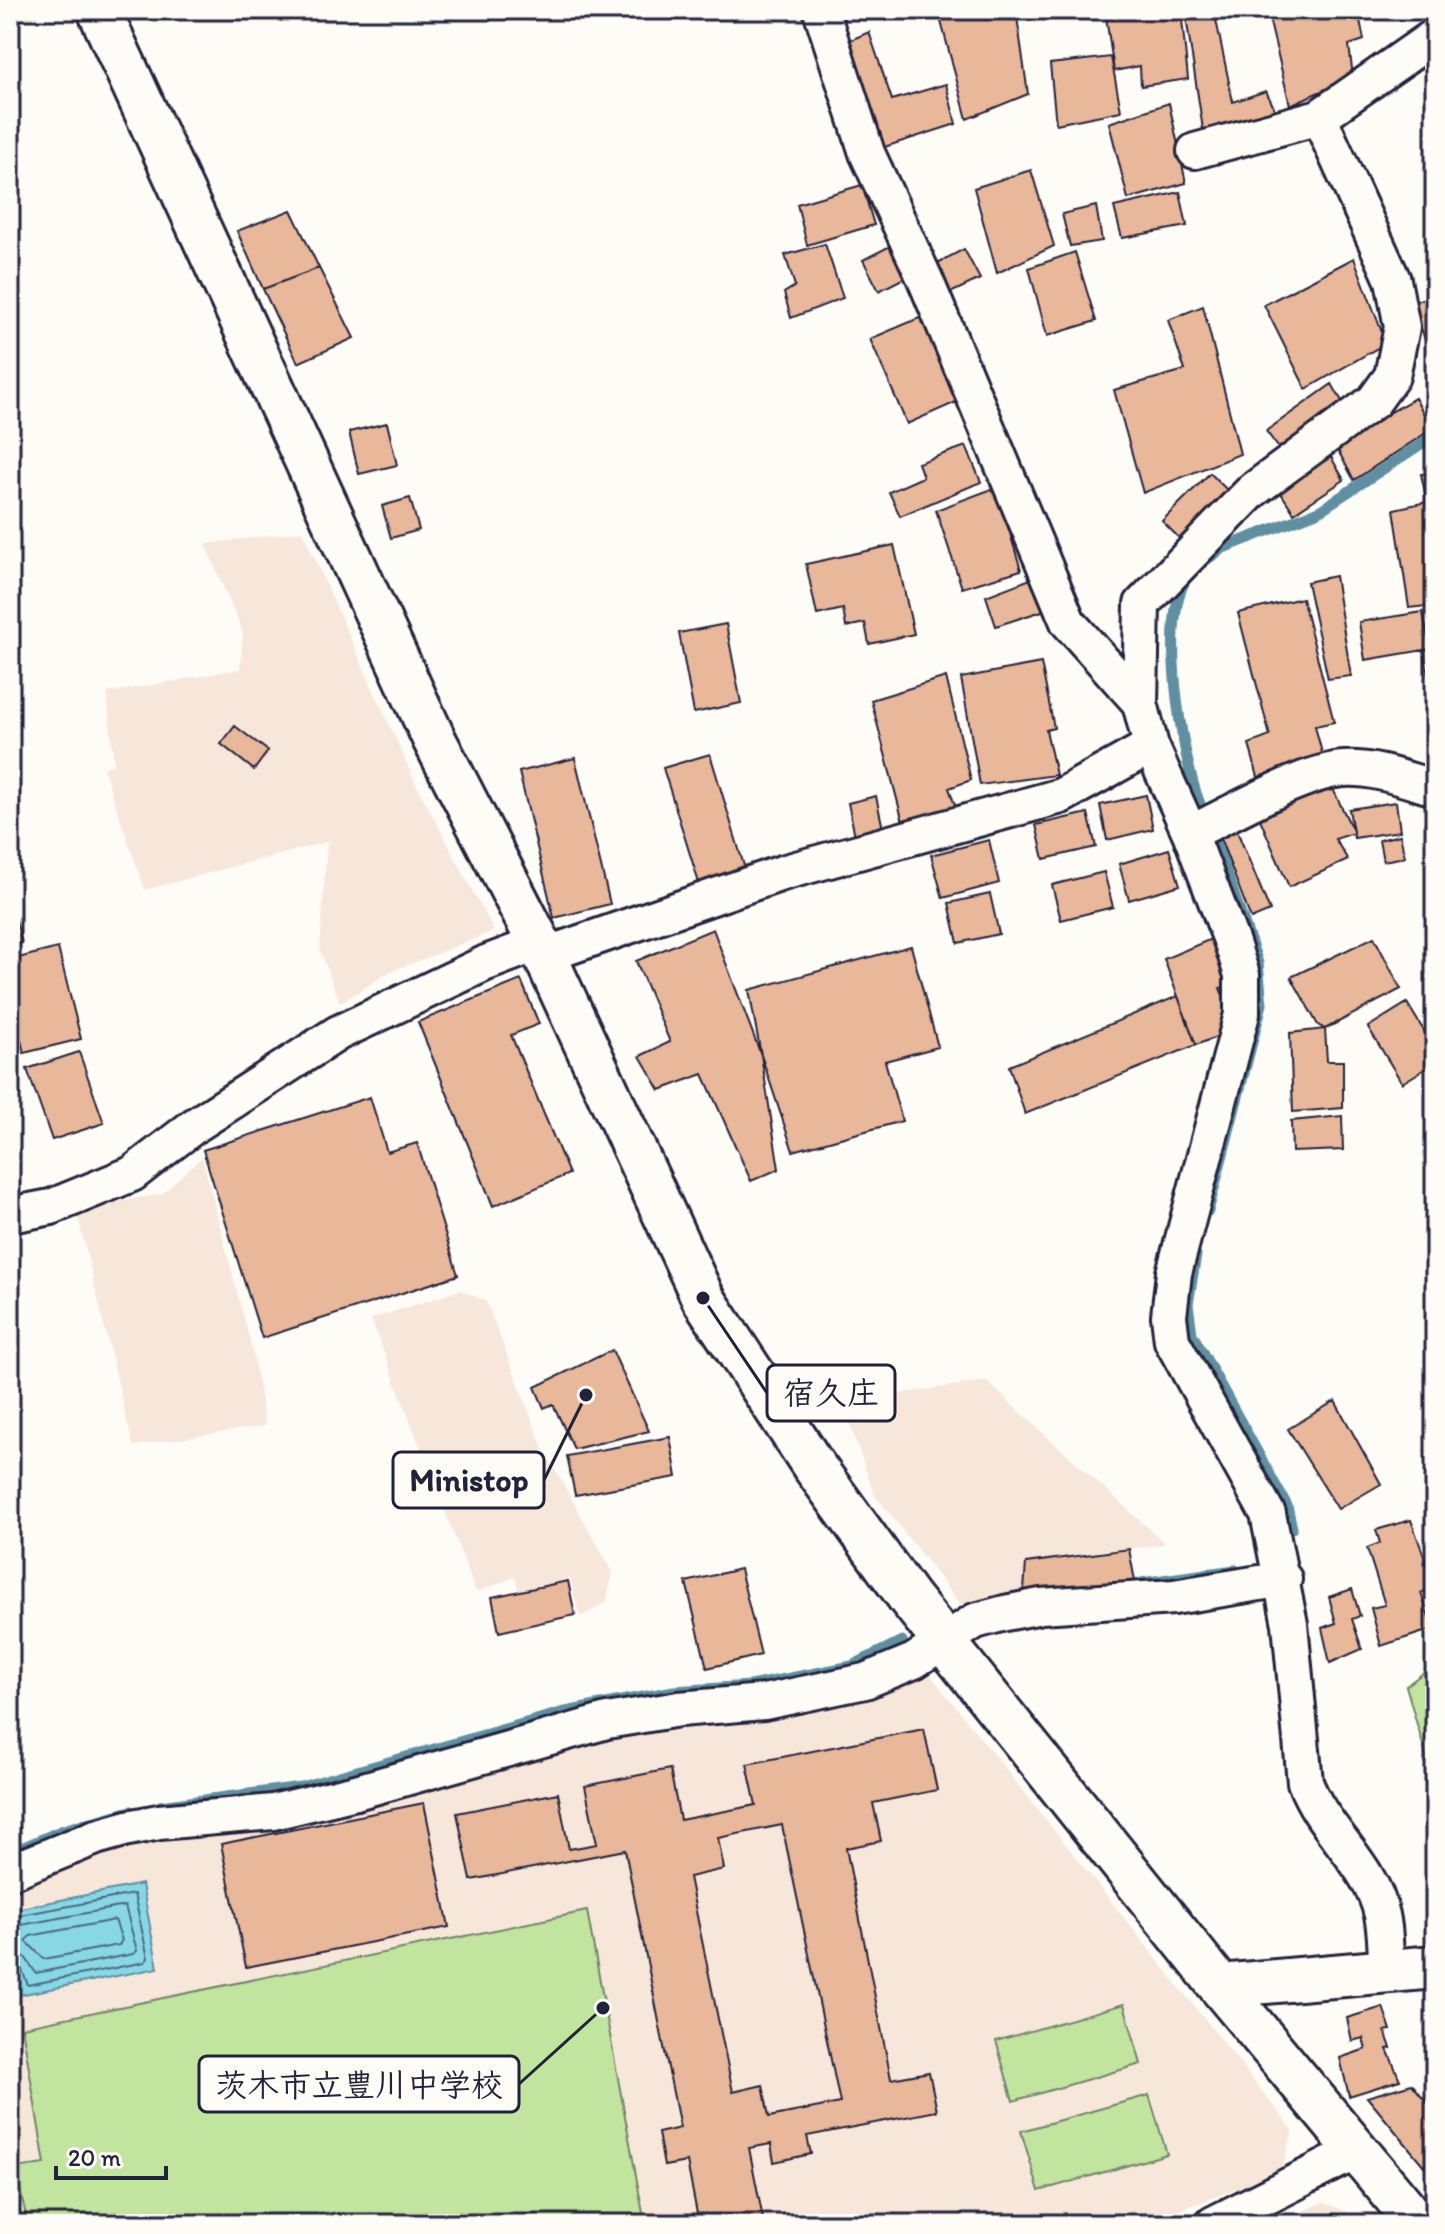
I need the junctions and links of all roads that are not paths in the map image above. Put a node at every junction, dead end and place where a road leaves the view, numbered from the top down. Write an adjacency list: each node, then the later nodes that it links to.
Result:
1 (99, 10): 10 (street)
2 (821, 10): 6 (street)
3 (1435, 36): 4 (street)
4 (1319, 117): 5 (street); 6 (street)
5 (1195, 151)
6 (1140, 703): 7 (street)
7 (1151, 746): 9 (street); 10 (street)
8 (1435, 788): 9 (street)
9 (1190, 833): 12 (street)
10 (542, 949): 11 (street); 13 (street)
11 (10, 1215)
12 (1284, 1579): 13 (street); 16 (street)
13 (944, 1641): 14 (street); 17 (street)
14 (10, 1872)
15 (1435, 1967): 16 (street)
16 (1387, 1970): 17 (street)
17 (1220, 1986): 18 (street)
18 (1357, 2151): 19 (street); 20 (street)
19 (1213, 2224)
20 (1418, 2224)

